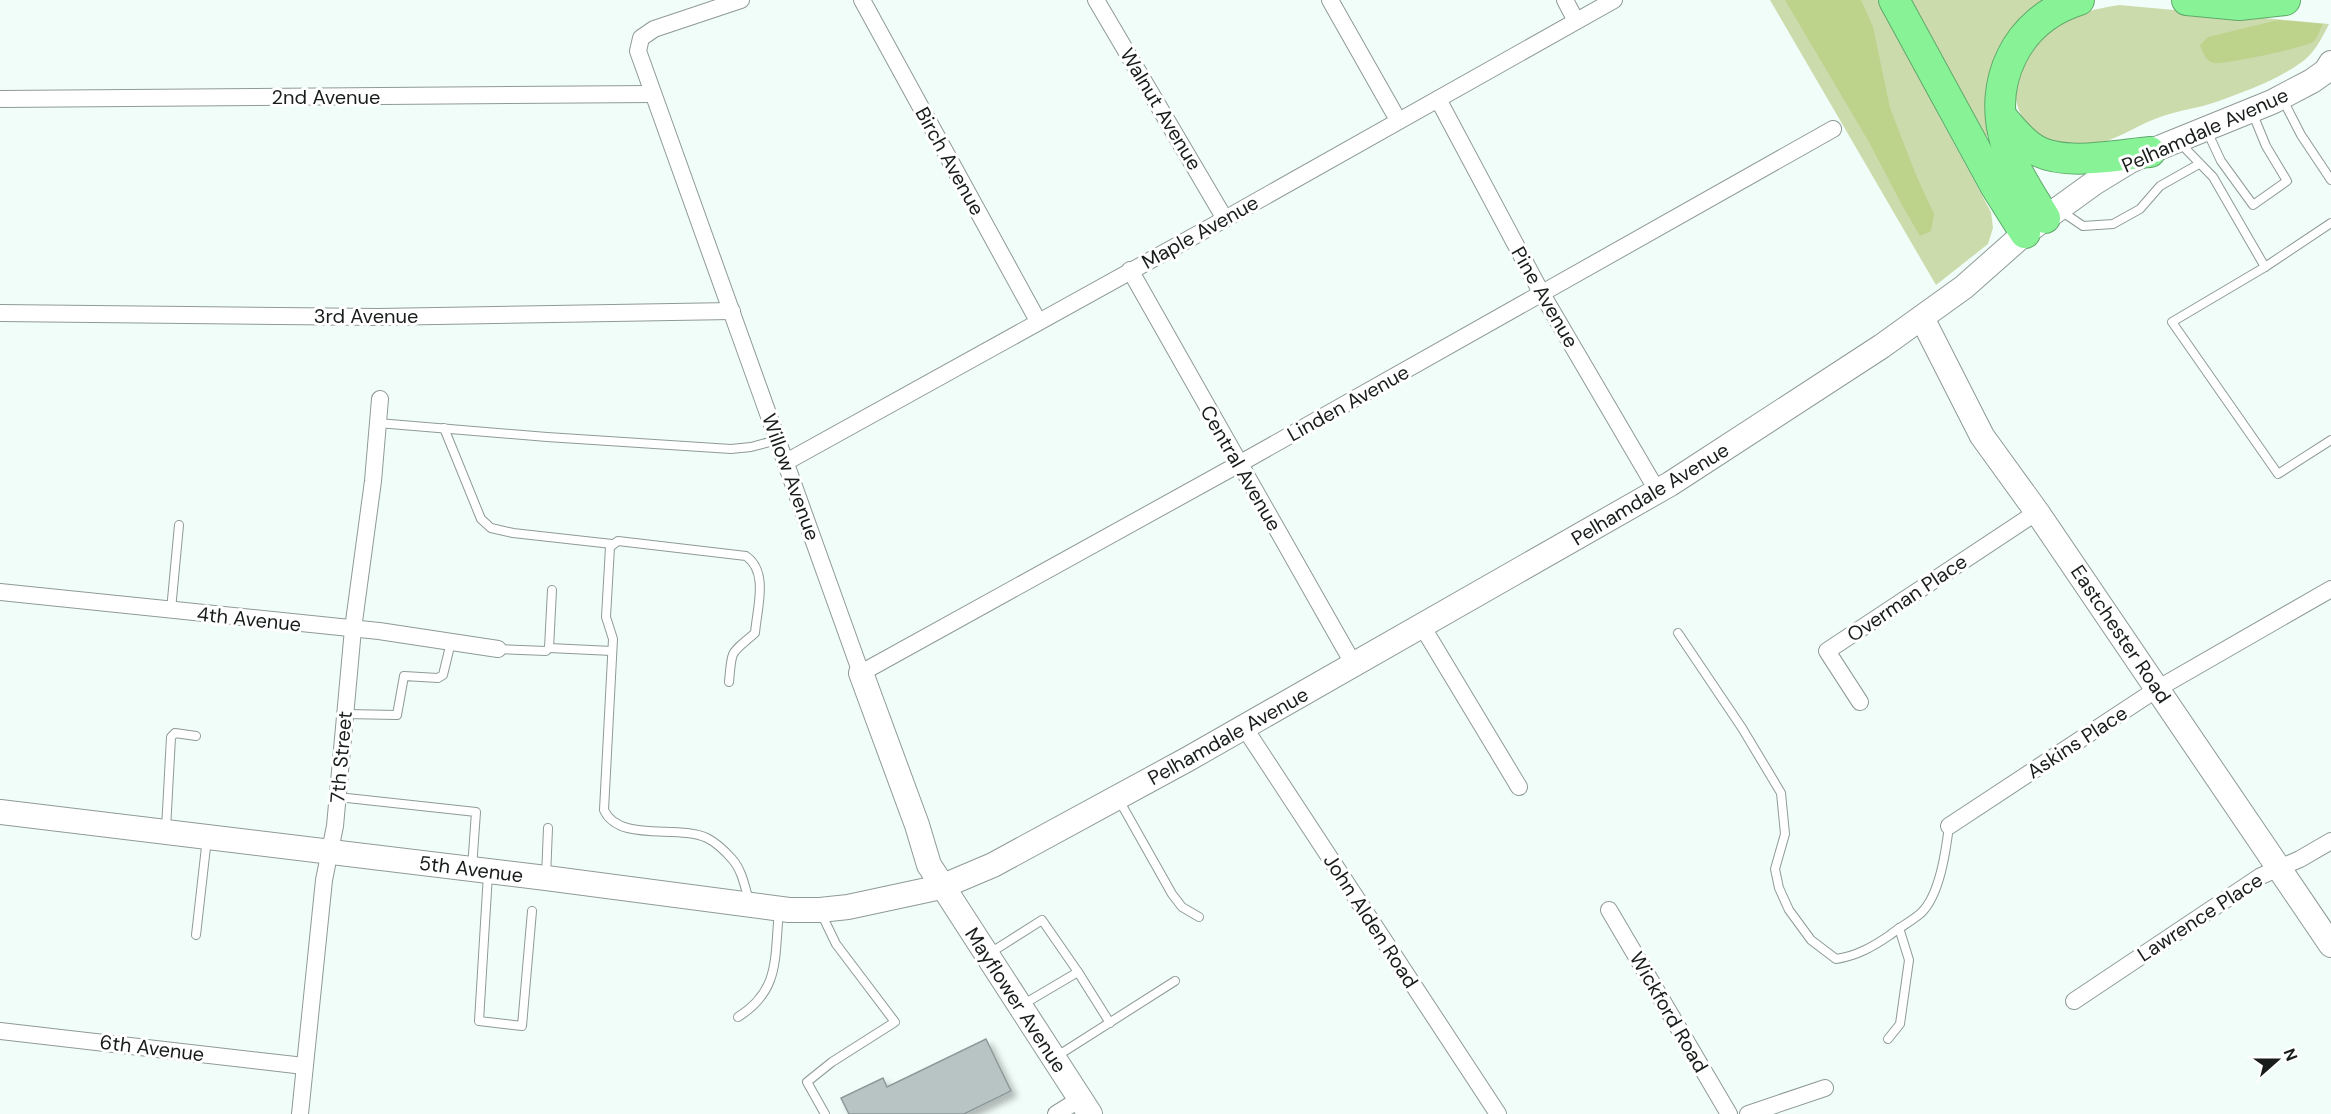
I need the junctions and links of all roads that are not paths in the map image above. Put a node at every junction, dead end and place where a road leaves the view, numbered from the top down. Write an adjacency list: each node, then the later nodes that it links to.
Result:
1 (741, 0): 13 (street, Willow Avenue)
2 (862, 0): 35 (street, Birch Avenue)
3 (1096, 0): 26 (street, Walnut Avenue)
4 (1330, 0): 19 (street)
5 (1565, 0): 11 (street)
6 (1614, 0): 11 (street, Maple Avenue)
7 (1894, 0): 27 (highway)
8 (2079, 0): 18 (highway)
9 (2187, 0): 10 (highway)
10 (2285, 0)
11 (1576, 21): 16 (street, Maple Avenue)
12 (2331, 63): 14 (street, Pelhamdale Avenue)
13 (653, 94): 15 (street, 2nd Avenue); 32 (street, Willow Avenue)
14 (2282, 97): 17 (street, Pelhamdale Avenue); 25 (lane)
15 (0, 99)
16 (1438, 99): 19 (street, Maple Avenue); 31 (street, Pine Avenue)
17 (2251, 111): 21 (street, Pelhamdale Avenue); 21 (lane)
18 (2001, 116): 23 (highway); 27 (highway)
19 (1398, 120): 26 (street, Maple Avenue)
20 (1833, 129): 31 (street, Linden Avenue)
21 (2206, 129): 22 (street, Pelhamdale Avenue)
22 (2178, 140): 23 (street, Pelhamdale Avenue); 24 (lane)
23 (2150, 152): 27 (street, Pelhamdale Avenue)
24 (2199, 164): 27 (lane); 29 (lane)
25 (2331, 180)
26 (1225, 219): 30 (street, Maple Avenue)
27 (2042, 220): 34 (street, Pelhamdale Avenue)
28 (2331, 223): 29 (lane)
29 (2265, 267): 40 (lane)
30 (1130, 270): 35 (street, Maple Avenue); 42 (street, Central Avenue)
31 (1542, 294): 42 (street, Linden Avenue); 43 (street, Pine Avenue)
32 (732, 311): 33 (street, 3rd Avenue); 39 (street, Willow Avenue)
33 (0, 313)
34 (1922, 318): 43 (street, Pelhamdale Avenue); 44 (street, Eastchester Road)
35 (1038, 321): 41 (street, Maple Avenue)
36 (380, 399): 37 (street, 7th Street)
37 (378, 423): 38 (lane); 52 (street, 7th Street)
38 (444, 428): 39 (lane); 46 (lane)
39 (777, 440): 41 (street, Willow Avenue)
40 (2331, 440)
41 (786, 462): 59 (street, Willow Avenue)
42 (1239, 464): 58 (street, Central Avenue); 59 (street, Linden Avenue)
43 (1658, 492): 51 (street, Pelhamdale Avenue)
44 (2037, 512): 61 (street, Eastchester Road); 62 (street, Overman Place)
45 (178, 525): 50 (lane)
46 (612, 544): 57 (lane); 60 (lane)
47 (2331, 589): 61 (street, Askins Place)
48 (552, 590): 55 (lane)
49 (0, 592): 50 (street, 4th Avenue)
50 (171, 610): 52 (street, 4th Avenue)
51 (1422, 626): 58 (street, Pelhamdale Avenue); 66 (street)
52 (353, 628): 54 (street, 4th Avenue); 63 (street, 7th Street)
53 (1678, 633): 86 (lane)
54 (451, 642): 56 (street, 4th Avenue); 63 (lane)
55 (549, 648): 56 (lane); 57 (lane)
56 (498, 649)
57 (612, 651): 80 (lane)
58 (1354, 665): 64 (street, Pelhamdale Avenue)
59 (861, 673): 79 (street, Willow Avenue)
60 (729, 682)
61 (2157, 689): 70 (street, Askins Place); 76 (street, Eastchester Road)
62 (1860, 702)
63 (345, 714): 67 (street, 7th Street)
64 (1244, 727): 68 (street, Pelhamdale Avenue); 105 (street, John Alden Road)
65 (196, 735): 72 (lane)
66 (1519, 787)
67 (338, 797): 75 (street, 7th Street); 77 (lane)
68 (1118, 797): 79 (street, Pelhamdale Avenue); 85 (lane)
69 (0, 812): 72 (street, 5th Avenue)
70 (1949, 825): 86 (lane)
71 (548, 828): 78 (lane)
72 (166, 832): 73 (street, 5th Avenue)
73 (207, 837): 75 (street, 5th Avenue); 87 (lane)
74 (2331, 841): 76 (street, Lawrence Place)
75 (330, 852): 77 (street, 5th Avenue); 99 (street, 7th Street)
76 (2280, 868): 88 (street, Eastchester Road); 92 (street, Lawrence Place)
77 (480, 870): 78 (street, 5th Avenue); 84 (lane)
78 (546, 878): 80 (street, 5th Avenue)
79 (941, 886): 82 (street, 5th Avenue); 89 (street, Mayflower Avenue)
80 (750, 905): 81 (street, 5th Avenue)
81 (779, 909): 82 (street, 5th Avenue); 94 (lane)
82 (820, 910): 103 (lane)
83 (1609, 910): 106 (street, Wickford Road)
84 (532, 911)
85 (1198, 917)
86 (1899, 928): 97 (lane)
87 (196, 935)
88 (2331, 945)
89 (987, 955): 90 (lane); 93 (street, Mayflower Avenue)
90 (1078, 972): 93 (lane); 95 (lane)
91 (1175, 981): 95 (lane)
92 (2074, 1000)
93 (1020, 1006): 98 (street, Mayflower Avenue)
94 (738, 1017)
95 (1110, 1023): 98 (lane)
96 (0, 1031): 99 (street, 6th Avenue)
97 (1888, 1039)
98 (1054, 1058): 101 (street, Mayflower Avenue)
99 (304, 1066): 102 (street, 7th Street)
100 (1825, 1088): 107 (street)
101 (1085, 1107): 104 (street)
102 (300, 1114)
103 (825, 1114)
104 (1056, 1114)
105 (1498, 1114)
106 (1729, 1114)
107 (1748, 1114)

